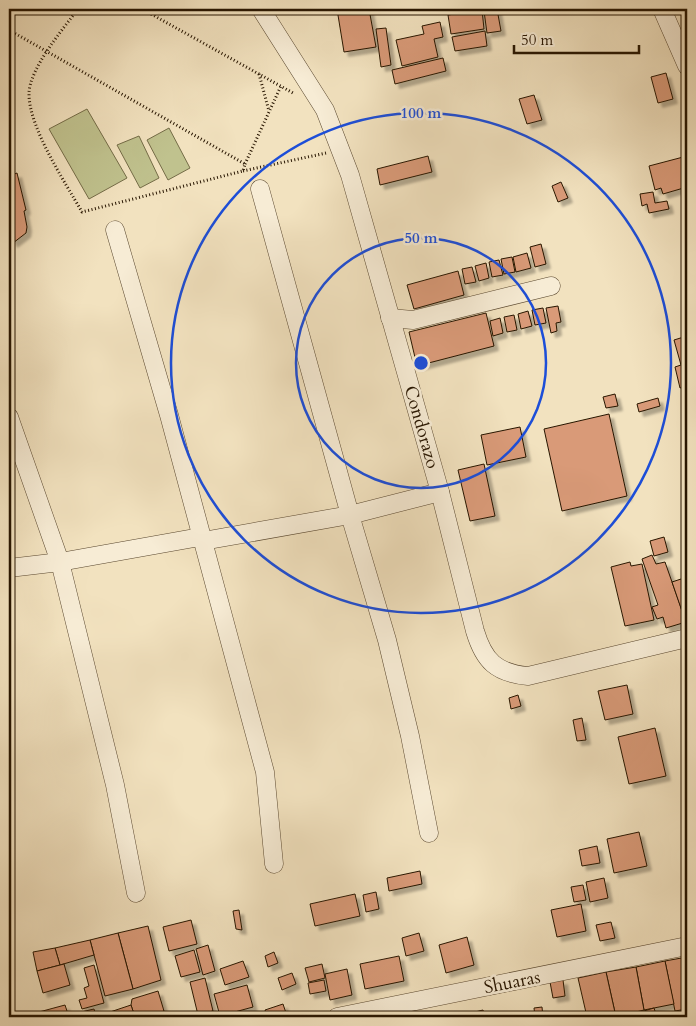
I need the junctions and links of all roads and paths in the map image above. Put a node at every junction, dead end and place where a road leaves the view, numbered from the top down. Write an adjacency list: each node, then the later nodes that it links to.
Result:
1 (78, 9): 6 (path)
2 (142, 9): 8 (path)
3 (261, 9): 12 (street, Condorazo)
4 (662, 9): 7 (street)
5 (9, 30): 6 (path)
6 (46, 52): 13 (path); 14 (path)
7 (686, 62)
8 (259, 74): 9 (path); 11 (path)
9 (281, 86): 10 (path); 11 (path)
10 (299, 96)
11 (270, 112): 13 (path)
12 (341, 150): 14 (path); 18 (street, Condorazo)
13 (245, 164): 14 (path)
14 (243, 171)
15 (260, 189): 21 (street)
16 (115, 230): 22 (street)
17 (551, 286): 18 (street)
18 (390, 318): 20 (street, Condorazo)
19 (9, 417): 23 (street)
20 (440, 492): 21 (street); 25 (street, Condorazo)
21 (350, 514): 22 (street); 26 (street)
22 (203, 541): 23 (street); 27 (street)
23 (60, 562): 24 (street); 28 (street)
24 (9, 568)
25 (687, 638)
26 (429, 833)
27 (274, 864)
28 (136, 893)
29 (687, 946): 30 (street, Shuaras)
30 (336, 1017)

